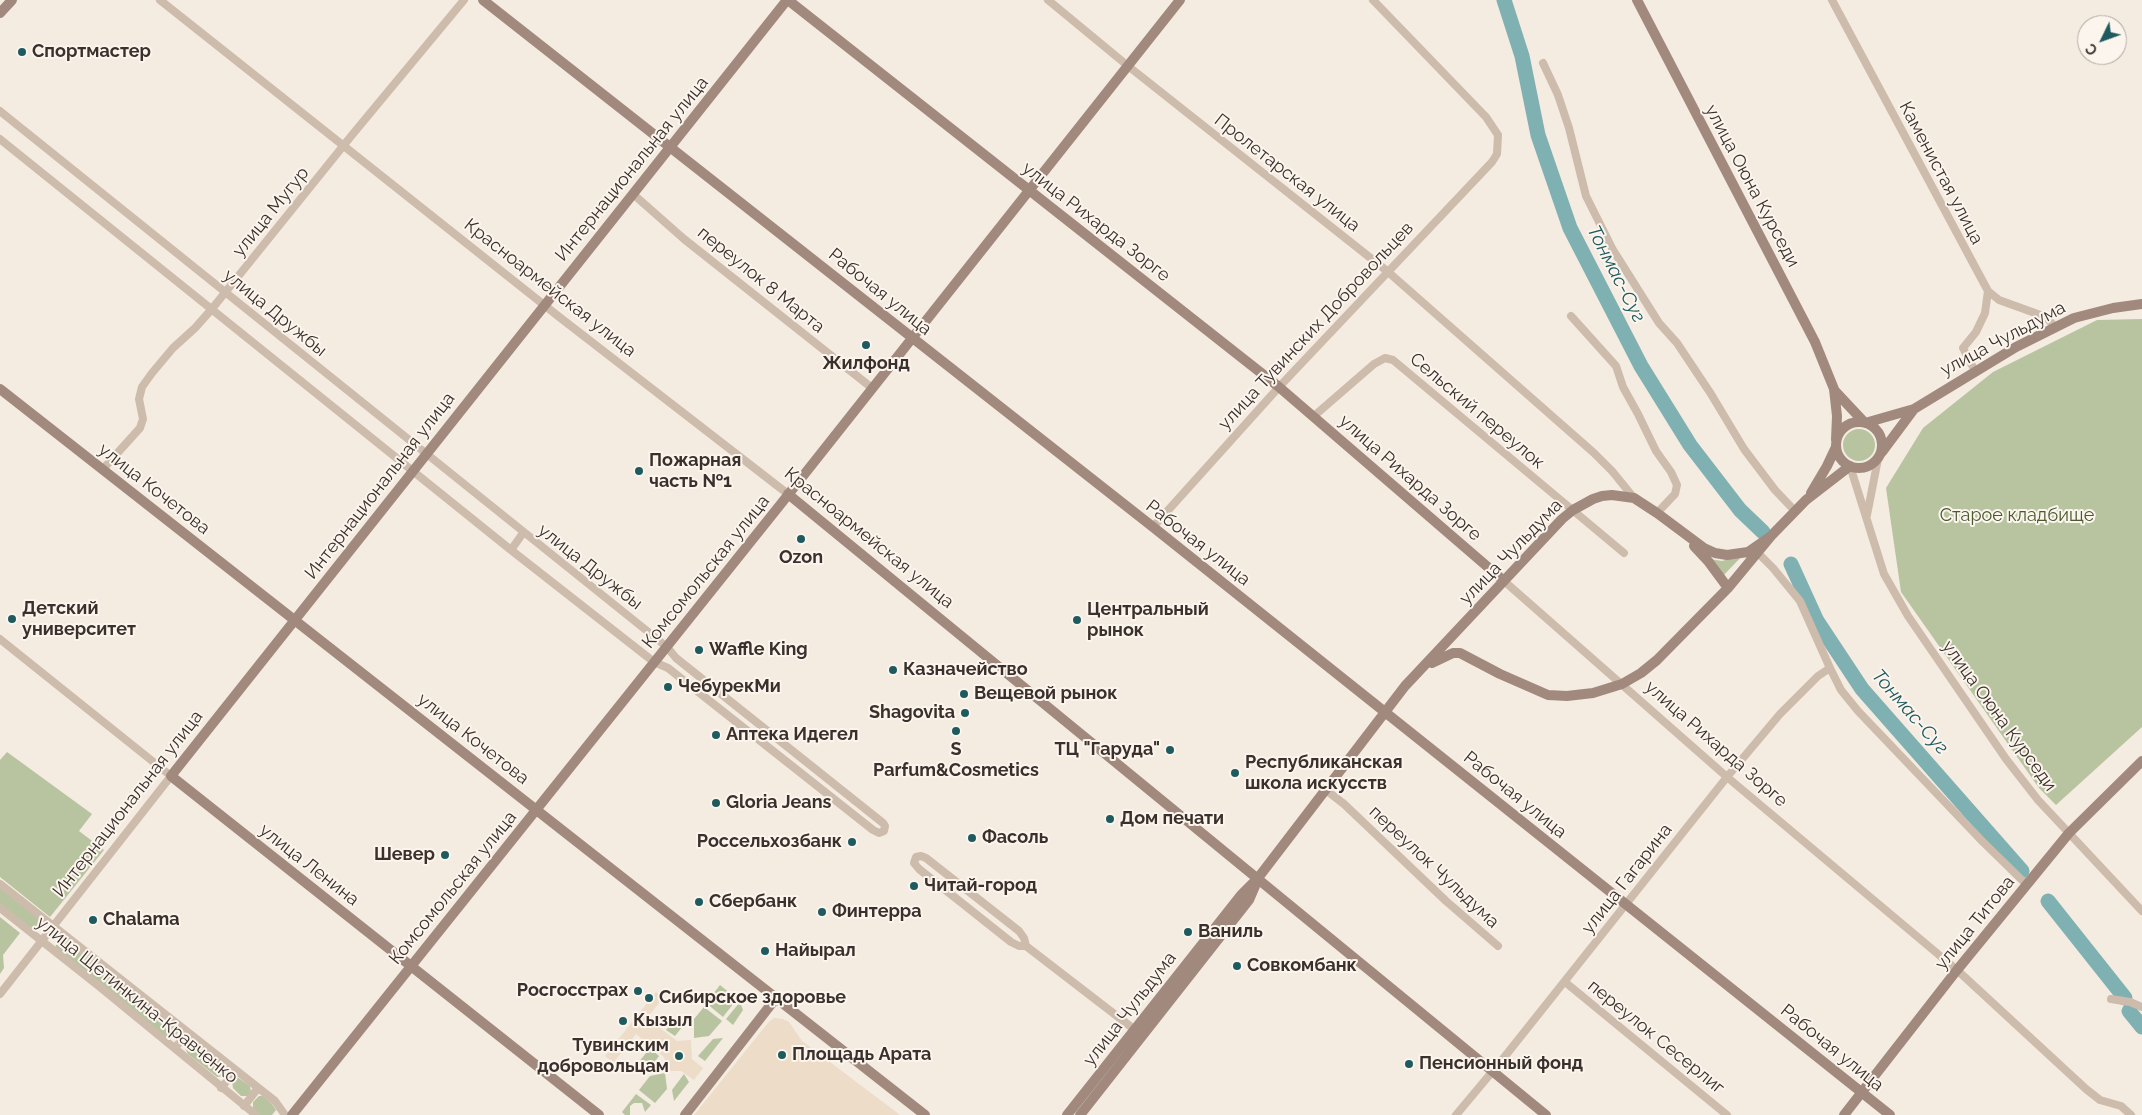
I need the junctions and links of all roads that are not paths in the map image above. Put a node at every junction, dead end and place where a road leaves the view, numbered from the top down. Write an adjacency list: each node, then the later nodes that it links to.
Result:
1 (12, 0): 11 (main road)
2 (160, 0): 16 (street, Красноармейская улица)
3 (464, 0): 16 (street, улица Мугур)
4 (483, 0): 17 (main road, Рабочая улица)
5 (787, 0): 17 (main road, Интернациональная улица); 18 (main road, улица Рихарда Зорге)
6 (1048, 0): 13 (street, Пролетарская улица)
7 (1180, 0): 13 (main road, Комсомольская улица)
8 (1373, 0): 20 (street, улица Тувинских Добровольцев)
9 (1637, 0): 33 (main road, улица Оюна Курседи)
10 (1832, 0): 21 (street, Каменистая улица)
11 (0, 13)
12 (1543, 63): 47 (street)
13 (1128, 66): 18 (main road, Комсомольская улица); 20 (street, Пролетарская улица)
14 (0, 112): 22 (street, улица Дружбы)
15 (0, 139): 25 (street, улица Дружбы)
16 (343, 146): 22 (street, улица Мугур); 24 (street, Красноармейская улица)
17 (669, 147): 19 (main road, Интернациональная улица); 28 (main road, Рабочая улица)
18 (1029, 191): 28 (main road, Комсомольская улица); 30 (main road, улица Рихарда Зорге)
19 (633, 194): 24 (main road, Интернациональная улица); 31 (street, переулок 8 Марта)
20 (1387, 271): 30 (street, улица Тувинских Добровольцев); 44 (street, Пролетарская улица)
21 (1988, 291): 27 (street); 29 (street)
22 (226, 292): 25 (street, улица Мугур); 38 (street, улица Дружбы)
23 (2142, 304): 27 (main road, улица Чульдума)
24 (545, 305): 38 (main road, Интернациональная улица); 43 (street, Красноармейская улица)
25 (211, 310): 41 (street, улица Мугур); 42 (street, улица Дружбы)
26 (1571, 316): 48 (street)
27 (2055, 327): 29 (main road, улица Чульдума)
28 (912, 339): 31 (main road, Комсомольская улица); 50 (main road, Рабочая улица)
29 (1975, 371): 34 (main road, улица Чульдума)
30 (1279, 387): 35 (main road, улица Рихарда Зорге); 50 (street, улица Тувинских Добровольцев)
31 (872, 388): 43 (main road, Комсомольская улица)
32 (0, 389): 41 (main road, улица Кочетова)
33 (1834, 389): 36 (main road, улица Оюна Курседи); 37 (main road, улица Оюна Курседи)
34 (1914, 409): 36 (main road, улица Чульдума); 39 (main road, улица Чульдума)
35 (1314, 416): 46 (street, Сельский переулок); 57 (main road, улица Рихарда Зорге)
36 (1864, 422): 37 (main road); 39 (main road)
37 (1836, 443): 40 (main road); 45 (main road, улица Чульдума)
38 (426, 455): 42 (main road, Интернациональная улица); 52 (street, улица Дружбы)
39 (1880, 456): 40 (main road); 49 (street, улица Оюна Курседи)
40 (1850, 466): 45 (main road, улица Чульдума); 49 (street, улица Оюна Курседи)
41 (103, 469): 59 (main road, улица Кочетова)
42 (413, 471): 54 (street, улица Дружбы); 59 (main road, Интернациональная улица)
43 (788, 494): 62 (main road, Комсомольская улица); 77 (main road, Красноармейская улица)
44 (1634, 498): 46 (main road, улица Чульдума); 48 (main road, улица Чульдума)
45 (1806, 500): 47 (main road, улица Чульдума)
46 (1573, 510): 55 (street); 57 (main road, улица Чульдума)
47 (1795, 511): 53 (main road, улица Чульдума)
48 (1657, 513): 51 (main road, улица Чульдума)
49 (1867, 517): 76 (street, улица Оюна Курседи)
50 (1153, 527): 68 (main road, Рабочая улица)
51 (1683, 533): 53 (main road, улица Чульдума); 58 (main road)
52 (523, 534): 54 (street); 62 (street, улица Дружбы)
53 (1771, 536): 56 (main road, улица Чульдума)
54 (511, 550): 64 (street, улица Дружбы)
55 (1624, 553)
56 (1758, 553): 58 (main road, улица Чульдума); 65 (street)
57 (1504, 581): 60 (main road, улица Чульдума); 67 (street, улица Рихарда Зорге)
58 (1728, 588): 67 (main road, улица Чульдума)
59 (294, 620): 71 (main road, Интернациональная улица); 75 (main road, улица Кочетова)
60 (1456, 634): 63 (main road); 66 (main road, улица Чульдума)
61 (0, 640): 71 (street, улица Ленина)
62 (667, 647): 64 (main road, Комсомольская улица); 70 (street, улица Дружбы)
63 (1460, 654): 66 (main road, улица Чульдума); 67 (main road, улица Чульдума)
64 (654, 662): 73 (street, улица Дружбы); 75 (main road, Комсомольская улица)
65 (1830, 668): 72 (street, улица Гагарина); 79 (street)
66 (1420, 670): 68 (main road, улица Чульдума)
67 (1622, 684): 72 (street, улица Рихарда Зорге)
68 (1385, 712): 74 (main road, улица Чульдума); 80 (main road, Рабочая улица)
69 (2142, 761): 76 (main road, улица Титова)
70 (822, 775): 73 (street); 73 (street, улица Дружбы)
71 (171, 776): 83 (street, Интернациональная улица); 87 (main road, улица Ленина)
72 (1727, 777): 80 (street, улица Гагарина); 88 (street, улица Рихарда Зорге)
73 (815, 784)
74 (1326, 790): 77 (main road, улица Чульдума); 86 (street, переулок Чульдума)
75 (536, 810): 87 (main road, Комсомольская улица); 91 (main road, улица Кочетова)
76 (2069, 833): 79 (main road, улица Титова); 82 (street, улица Оюна Курседи)
77 (1258, 878): 95 (main road, улица Чульдума); 98 (main road, Красноармейская улица)
78 (0, 884): 83 (street, улица Щетинкина-Кравченко)
79 (2027, 885): 88 (main road, улица Титова)
80 (1626, 905): 89 (street, улица Гагарина); 101 (main road, Рабочая улица)
81 (0, 908): 84 (street, улица Щетинкина-Кравченко)
82 (2142, 911)
83 (52, 927): 84 (street, Интернациональная улица); 94 (street, улица Щетинкина-Кравченко)
84 (42, 941): 90 (street, Интернациональная улица); 96 (street, улица Щетинкина-Кравченко)
85 (1026, 946): 85 (street); 95 (street)
86 (1498, 946)
87 (411, 966): 105 (main road, Комсомольская улица); 106 (main road, улица Ленина)
88 (1957, 970): 101 (main road, улица Титова); 116 (street, улица Рихарда Зорге)
89 (1565, 982): 98 (street, улица Гагарина); 113 (street, переулок Сесерлиг)
90 (0, 994)
91 (776, 998): 107 (main road); 108 (main road, улица Кочетова)
92 (2111, 999): 93 (street)
93 (2142, 1008)
94 (187, 1033): 96 (street); 97 (street, улица Щетинкина-Кравченко)
95 (1138, 1033): 109 (main road, улица Чульдума); 110 (main road, улица Чульдума)
96 (175, 1048): 99 (street, улица Щетинкина-Кравченко)
97 (235, 1070): 99 (street); 100 (street, улица Щетинкина-Кравченко)
98 (1492, 1071): 111 (street, улица Гагарина); 112 (main road, Красноармейская улица)
99 (221, 1088): 102 (street, улица Щетинкина-Кравченко)
100 (258, 1088): 102 (street); 104 (street, улица Щетинкина-Кравченко)
101 (1862, 1093): 114 (main road, улица Титова); 115 (main road, Рабочая улица)
102 (244, 1106): 103 (street, улица Щетинкина-Кравченко)
103 (256, 1115)
104 (285, 1115)
105 (292, 1115)
106 (599, 1115)
107 (685, 1115)
108 (925, 1115)
109 (1067, 1115)
110 (1080, 1115)
111 (1456, 1115)
112 (1546, 1115)
113 (1727, 1115)
114 (1844, 1115)
115 (1890, 1115)
116 (2131, 1115)

